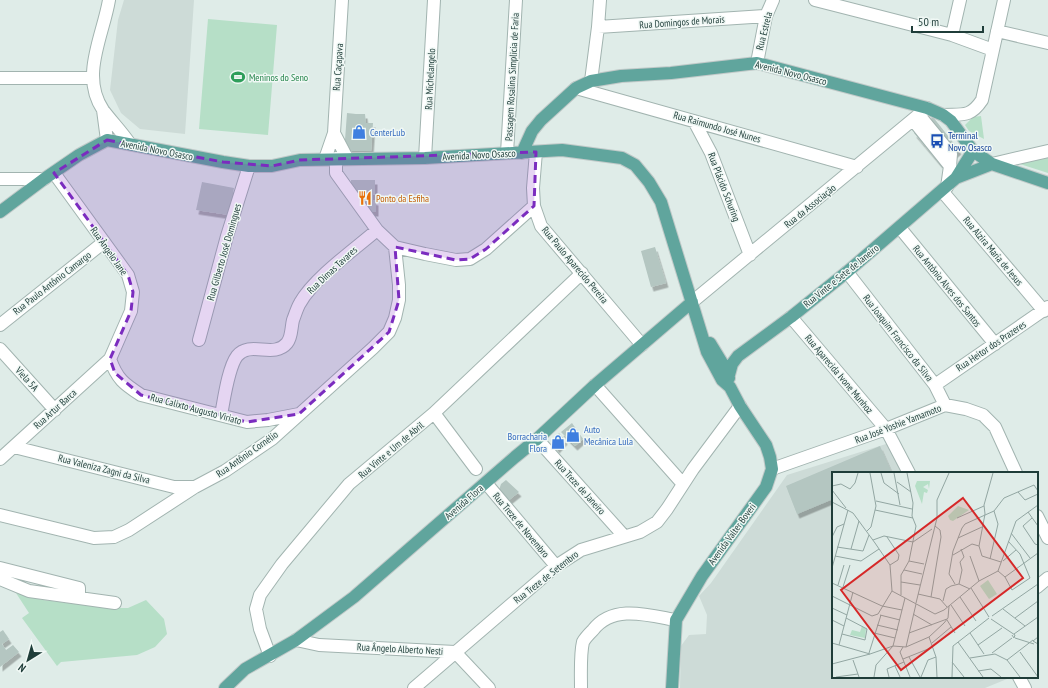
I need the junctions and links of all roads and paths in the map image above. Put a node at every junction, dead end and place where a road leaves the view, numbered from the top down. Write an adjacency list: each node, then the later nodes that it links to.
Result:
1 (342, 0): 25 (street, Rua Caçapava)
2 (434, 0): 33 (street, Rua Michelangelo)
3 (516, 0): 31 (street, Passagem Rosalina Simplicia de Faria)
4 (600, 0): 11 (street)
5 (773, 0): 10 (street, Rua Estrela)
6 (815, 0): 13 (street)
7 (960, 0): 13 (street)
8 (1004, 0): 12 (street)
9 (108, 4): 18 (street)
10 (766, 16): 11 (street, Rua Domingos de Morais); 16 (street, Rua Estrela)
11 (598, 27): 19 (street)
12 (997, 31): 14 (street); 15 (street)
13 (952, 35): 15 (street)
14 (1048, 43)
15 (993, 50): 23 (street)
16 (757, 62): 19 (main road, Avenida Novo Osasco); 22 (main road, Avenida Novo Osasco)
17 (0, 78): 18 (street)
18 (93, 78): 21 (street)
19 (591, 81): 20 (main road, Avenida Novo Osasco)
20 (576, 88): 24 (street, Rua Raimundo José Nunes); 32 (main road, Avenida Novo Osasco)
21 (103, 110): 26 (street); 27 (street)
22 (920, 115): 23 (main road, Avenida Novo Osasco); 37 (street, Rua da Associação); 42 (street)
23 (943, 115): 28 (main road, Avenida Novo Osasco)
24 (694, 121): 37 (street, Rua Raimundo José Nunes); 49 (street, Rua Plácido Schuring)
25 (334, 133): 34 (street); 34 (street, Rua Caçapava)
26 (107, 140): 27 (main road, Avenida Novo Osasco); 38 (main road, Avenida Novo Osasco)
27 (130, 144): 36 (main road, Avenida Novo Osasco)
28 (973, 150): 35 (main road, Avenida Novo Osasco); 39 (main road, Rua Vinte e Sete de Janeiro)
29 (536, 152): 32 (main road); 43 (street, Rua Paulo Aparecido Pereira); 52 (main road)
30 (1048, 152): 35 (street)
31 (507, 153): 32 (main road, Avenida Novo Osasco); 33 (main road, Avenida Novo Osasco)
32 (522, 153)
33 (425, 158): 34 (main road, Avenida Novo Osasco)
34 (336, 159): 36 (main road, Avenida Novo Osasco); 46 (street)
35 (992, 164): 39 (main road, Rua Vinte e Sete de Janeiro); 41 (main road, Avenida Novo Osasco)
36 (250, 166): 57 (street, Rua Gilberto José Domingues)
37 (857, 167): 49 (street, Rua da Associação)
38 (49, 176): 40 (street); 44 (main road, Avenida Novo Osasco); 47 (street, Rua Ângelo Jane)
39 (956, 178): 42 (main road, Rua Vinte e Sete de Janeiro)
40 (0, 179)
41 (1048, 183)
42 (944, 189): 45 (main road, Rua Vinte e Sete de Janeiro); 53 (street, Rua Alzira Maria de Jesus)
43 (534, 206): 48 (street); 51 (street, Rua Paulo Aparecido Pereira)
44 (0, 212)
45 (900, 228): 50 (main road, Rua Vinte e Sete de Janeiro); 58 (street, Rua Antônio Alves dos Santos)
46 (377, 230): 48 (street); 73 (street, Rua Dimas Tavares)
47 (104, 242): 55 (street, Rua Paulo Antônio Camargo); 64 (street, Rua Ângelo Jane)
48 (395, 247): 71 (street, Rua Antônio Cornélio)
49 (750, 255): 52 (street, Rua da Associação)
50 (846, 272): 54 (main road, Rua Vinte e Sete de Janeiro); 67 (street, Rua Joaquim Francisco da Silva)
51 (582, 273): 59 (street, Rua Paulo Aparecido Pereira); 72 (street, Rua Vinte e Um de Abril)
52 (692, 302): 56 (main road); 59 (main road, Avenida Flora)
53 (1046, 309): 58 (street, Rua Heitor dos Prazeres)
54 (791, 317): 62 (main road, Rua Vinte e Sete de Janeiro); 74 (street, Rua Aparecida Ivone Munhoz)
55 (0, 325)
56 (702, 333): 61 (main road); 63 (main road)
57 (199, 340)
58 (995, 344): 67 (street, Rua Heitor dos Prazeres)
59 (642, 345): 66 (main road, Avenida Flora)
60 (0, 349): 70 (street, Viela 5A)
61 (707, 352): 63 (main road); 65 (main road)
62 (738, 356): 63 (main road); 65 (main road, Rua Vinte e Sete de Janeiro)
63 (720, 358): 65 (main road)
64 (110, 359): 70 (street, Rua Artur Barca); 73 (street, Rua Calixto Augusto Viriato)
65 (729, 381): 69 (main road)
66 (595, 385): 75 (main road, Avenida Flora); 83 (street)
67 (935, 385): 68 (street, Rua Joaquim Francisco da Silva)
68 (945, 405): 74 (street, Rua José Yoshie Yamamoto); 81 (street, Rua José Yoshie Yamamoto)
69 (740, 406): 79 (main road); 83 (street, Rua Treze de Setembro)
70 (55, 410): 76 (street, Rua Artur Barca)
71 (299, 414): 73 (street, Rua Calixto Augusto Viriato); 84 (street, Rua Antônio Cornélio)
72 (434, 414): 78 (street); 99 (street, Rua Vinte e Um de Abril)
73 (220, 415)
74 (886, 429): 79 (street, Rua José Yoshie Yamamoto); 80 (street, Rua Aparecida Ivone Munhoz)
75 (537, 439): 82 (main road, Avenida Flora); 87 (street, Rua Treze de Janeiro)
76 (14, 447): 77 (street, Rua Artur Barca); 84 (street, Rua Valeniza Zagni da Silva)
77 (0, 459)
78 (476, 469)
79 (772, 469): 96 (main road, Avenida Valter Boveri)
80 (908, 472)
81 (1016, 472)
82 (486, 483): 89 (street, Rua Treze de Novembro); 97 (main road, Avenida Flora)
83 (683, 484): 87 (street, Rua Treze de Setembro)
84 (195, 487): 85 (street, Rua Antônio Cornélio)
85 (1, 517)
86 (1038, 518): 88 (street)
87 (624, 536): 89 (street, Rua Treze de Setembro)
88 (1048, 538)
89 (556, 566): 98 (street, Rua Treze de Setembro)
90 (0, 568): 94 (street)
91 (1048, 578): 93 (street)
92 (0, 579): 94 (street)
93 (1038, 586)
94 (79, 598): 95 (street)
95 (115, 603)
96 (676, 620): 104 (street); 105 (main road, Avenida Valter Boveri)
97 (296, 640): 98 (street, Rua Ângelo Alberto Nesti); 99 (main road, Avenida Flora)
98 (455, 652): 102 (street, Rua Treze de Setembro); 103 (street, Rua Ângelo Alberto Nesti)
99 (270, 656): 101 (main road, Avenida Flora)
100 (1020, 678): 106 (street)
101 (225, 688)
102 (414, 688)
103 (490, 688)
104 (581, 688)
105 (672, 688)
106 (1025, 688)

